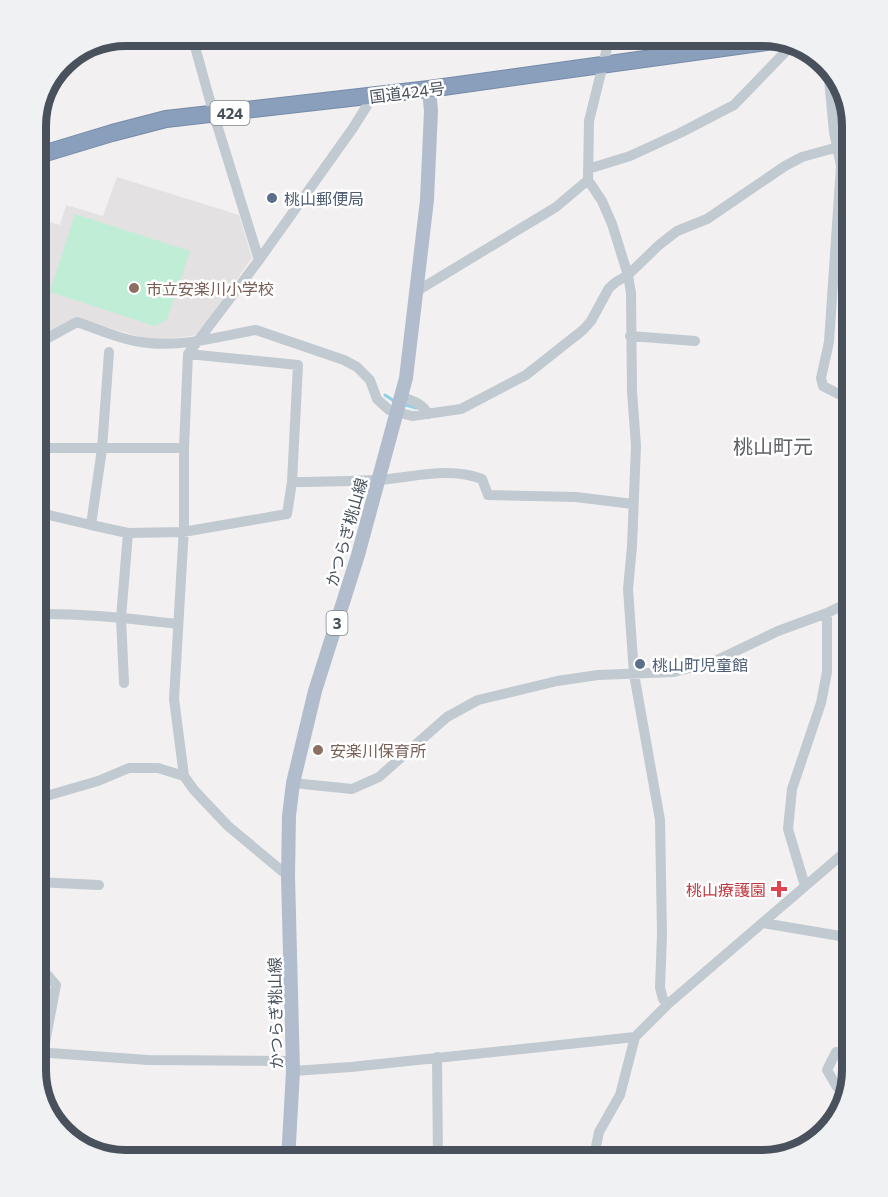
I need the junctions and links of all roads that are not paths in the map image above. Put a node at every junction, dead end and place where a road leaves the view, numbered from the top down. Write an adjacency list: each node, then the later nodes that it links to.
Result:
1 (195, 46): 9 (street)
2 (607, 47): 5 (street)
3 (731, 47): 5 (highway, 国道424号 / 424)
4 (787, 51): 12 (street)
5 (602, 65): 7 (highway, 国道424号 / 424); 12 (street)
6 (829, 84): 10 (street)
7 (429, 89): 8 (highway, 国道424号 / 424); 15 (main road, かつらぎ桃山線 / 3)
8 (373, 96): 9 (highway, 国道424号 / 424); 13 (street)
9 (214, 115): 11 (highway, 国道424号 / 424); 13 (street)
10 (838, 147): 14 (street); 22 (street)
11 (47, 153)
12 (588, 174): 14 (street); 15 (street)
13 (259, 260): 18 (street)
14 (628, 275): 16 (street); 25 (street)
15 (417, 291): 23 (main road, かつらぎ桃山線 / 3)
16 (630, 336): 19 (street); 31 (street)
17 (47, 339): 18 (street)
18 (199, 340): 21 (street); 24 (street)
19 (696, 341)
20 (109, 352): 28 (street)
21 (188, 354): 27 (street); 30 (street)
22 (842, 396)
23 (401, 397): 24 (main road, かつらぎ桃山線 / 3); 25 (street)
24 (397, 412): 25 (street); 29 (main road, かつらぎ桃山線 / 3)
25 (428, 414)
26 (47, 448): 28 (street)
27 (184, 448): 28 (street); 34 (street)
28 (102, 449): 33 (street)
29 (378, 480): 30 (street); 31 (street); 44 (main road, かつらぎ桃山線 / 3)
30 (292, 482): 34 (street)
31 (633, 504): 41 (street)
32 (47, 515): 33 (street)
33 (91, 525): 35 (street)
34 (183, 532): 35 (street); 40 (street)
35 (128, 533): 39 (street)
36 (842, 606): 37 (street)
37 (827, 613): 41 (street); 50 (street)
38 (46, 614): 39 (street)
39 (121, 618): 40 (street); 42 (street)
40 (178, 624): 43 (street)
41 (634, 674): 44 (street); 54 (street)
42 (124, 683)
43 (184, 776): 45 (street); 47 (street)
44 (293, 783): 47 (main road, かつらぎ桃山線 / 3)
45 (46, 796)
46 (842, 855): 50 (street)
47 (288, 876): 60 (main road, かつらぎ桃山線 / 3)
48 (46, 882): 49 (street)
49 (99, 885)
50 (805, 886): 51 (street)
51 (763, 923): 52 (street); 54 (street)
52 (842, 936)
53 (46, 974): 55 (street)
54 (668, 1005): 56 (street)
55 (46, 1024)
56 (634, 1037): 59 (street); 64 (street)
57 (842, 1052): 61 (street)
58 (46, 1053): 60 (street)
59 (437, 1057): 60 (street); 63 (street)
60 (293, 1066): 62 (main road, かつらぎ桃山線 / 3)
61 (840, 1089)
62 (289, 1150)
63 (438, 1150)
64 (595, 1150)

